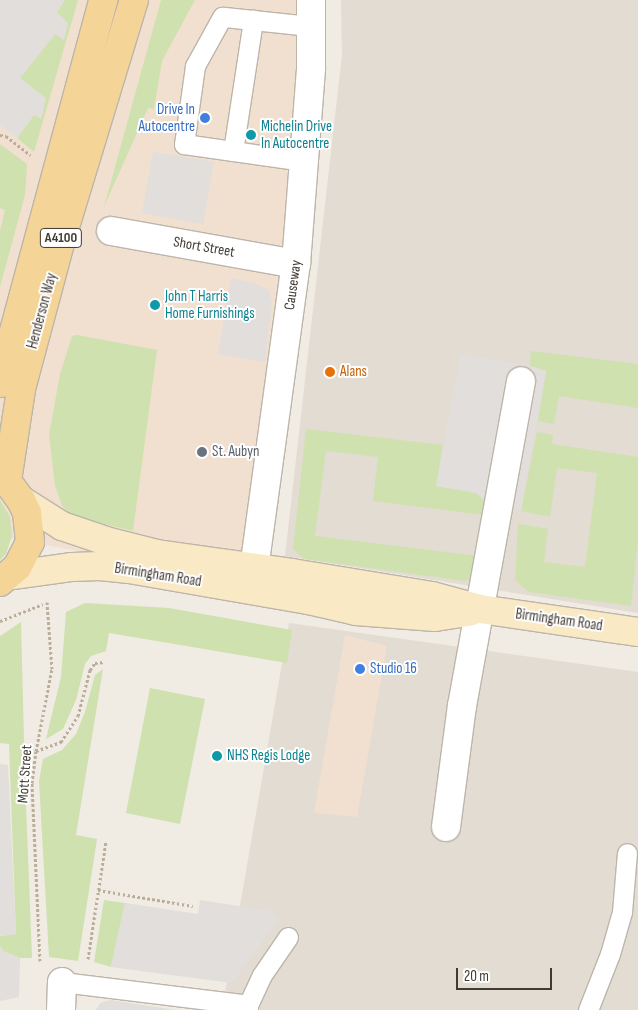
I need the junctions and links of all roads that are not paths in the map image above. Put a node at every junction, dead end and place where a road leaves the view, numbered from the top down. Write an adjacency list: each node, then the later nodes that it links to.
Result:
1 (103, 0): 10 (main road, Henderson Way / A4100)
2 (134, 0): 11 (main road, Henderson Way / A4100)
3 (310, 13): 4 (lane); 6 (street, Causeway)
4 (253, 20): 5 (lane); 5 (lane)
5 (233, 151): 6 (lane)
6 (304, 161): 8 (street, Causeway)
7 (111, 231): 8 (street, Short Street)
8 (296, 264): 12 (street, Causeway)
9 (521, 381): 15 (street)
10 (0, 383)
11 (10, 486): 12 (main road, Birmingham Road); 13 (main road)
12 (254, 569): 14 (main road, Birmingham Road); 15 (main road, Birmingham Road)
13 (4, 579): 14 (main road, Birmingham Road)
14 (309, 600): 15 (main road, Birmingham Road)
15 (480, 609): 16 (main road, Birmingham Road); 17 (street)
16 (638, 632)
17 (446, 827)
18 (626, 853): 23 (lane)
19 (288, 937): 21 (lane)
20 (62, 978): 21 (lane); 22 (street)
21 (248, 1007)
22 (61, 1010)
23 (588, 1010)

